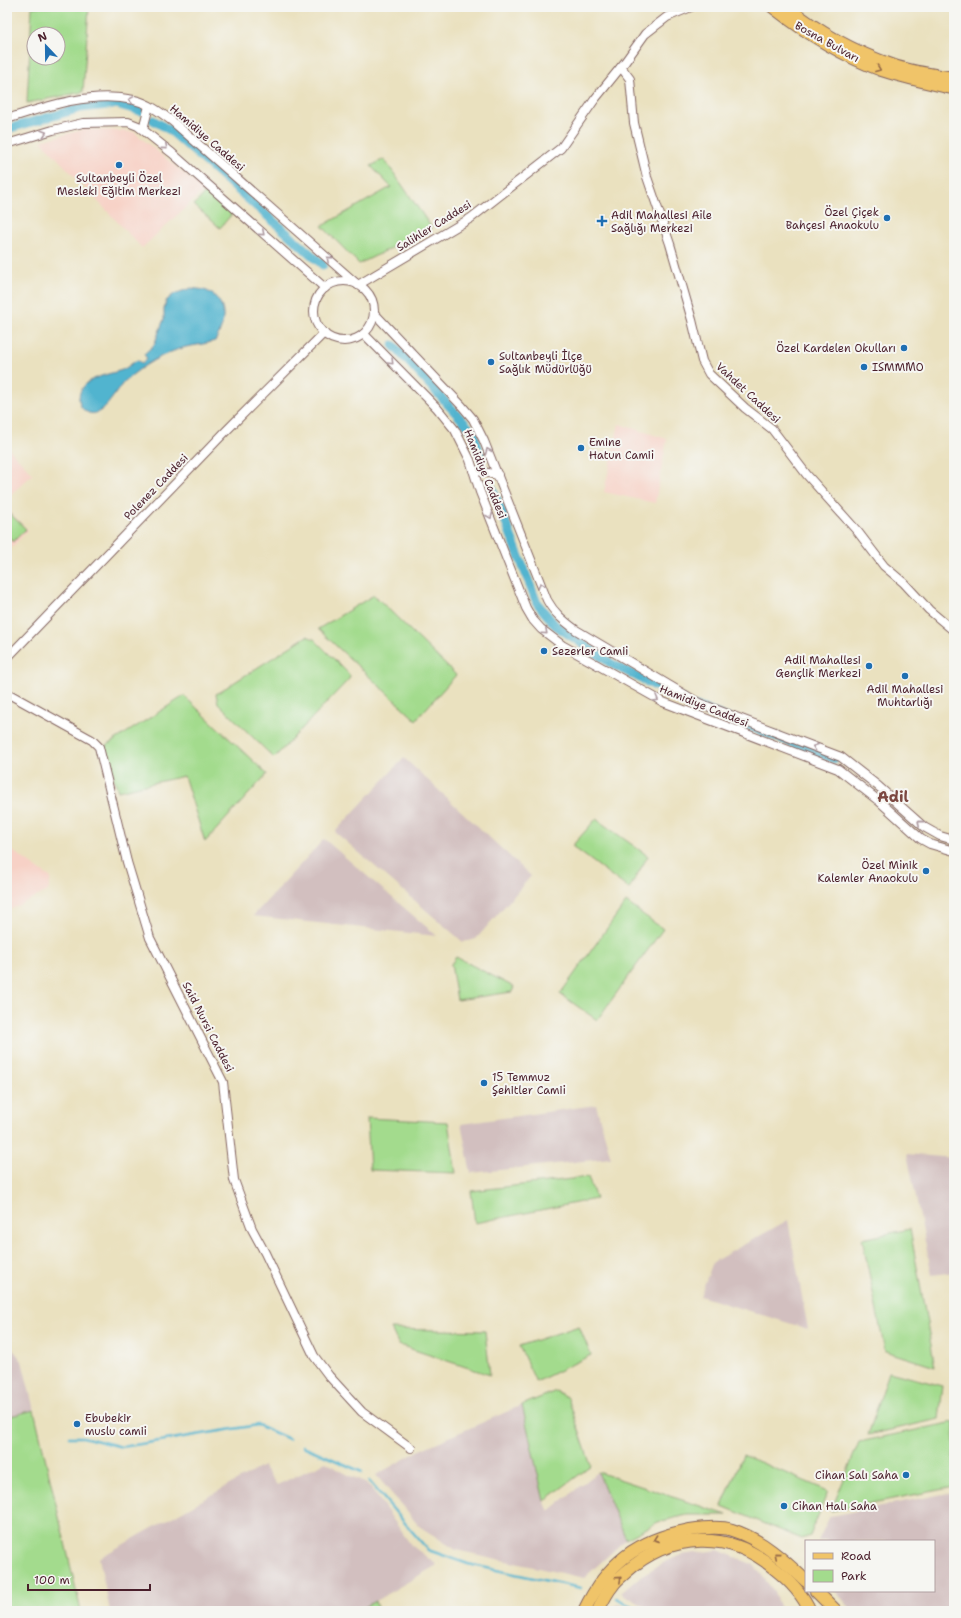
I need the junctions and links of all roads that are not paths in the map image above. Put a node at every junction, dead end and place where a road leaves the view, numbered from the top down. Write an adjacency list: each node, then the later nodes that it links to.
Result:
1 (691, 7): 4 (street, Salihler Caddesi)
2 (772, 7): 6 (main road, Bosna Bulvarı, one-way to 6)
3 (788, 7): 5 (main road, Bosna Bulvarı)
4 (621, 67): 11 (street, Salihler Caddesi); 18 (street, Vahdet Caddesi)
5 (954, 78)
6 (954, 89)
7 (149, 106): 8 (street, Hamidiye Caddesi, one-way to 8); 9 (street); 11 (street, Hamidiye Caddesi, one-way to 7)
8 (7, 119)
9 (143, 129): 10 (street, one-way to 9); 12 (street, one-way to 12)
10 (7, 144)
11 (358, 285): 12 (street); 13 (street)
12 (325, 288): 14 (street)
13 (374, 313): 15 (street); 17 (street, Hamidiye Caddesi, one-way to 13)
14 (324, 333): 15 (street); 19 (street, Polenez Caddesi)
15 (364, 334): 16 (street, Hamidiye Caddesi, one-way to 16)
16 (473, 470): 17 (street); 22 (street, Hamidiye Caddesi, one-way to 22)
17 (498, 474): 21 (street, Hamidiye Caddesi, one-way to 17)
18 (954, 630)
19 (7, 658)
20 (7, 693): 27 (street, Said Nursi Caddesi)
21 (692, 699): 22 (street); 23 (street, Hamidiye Caddesi, one-way to 21)
22 (684, 711): 24 (street, Hamidiye Caddesi)
23 (894, 800): 24 (street); 25 (street, Hamidiye Caddesi, one-way to 23)
24 (895, 815): 26 (street, Hamidiye Caddesi)
25 (954, 840)
26 (954, 851)
27 (411, 1448)
28 (805, 1580): 30 (highway, one-way to 30)
29 (817, 1592): 33 (highway)
30 (584, 1611)
31 (598, 1611): 32 (highway, one-way to 32)
32 (810, 1611)
33 (836, 1611)

